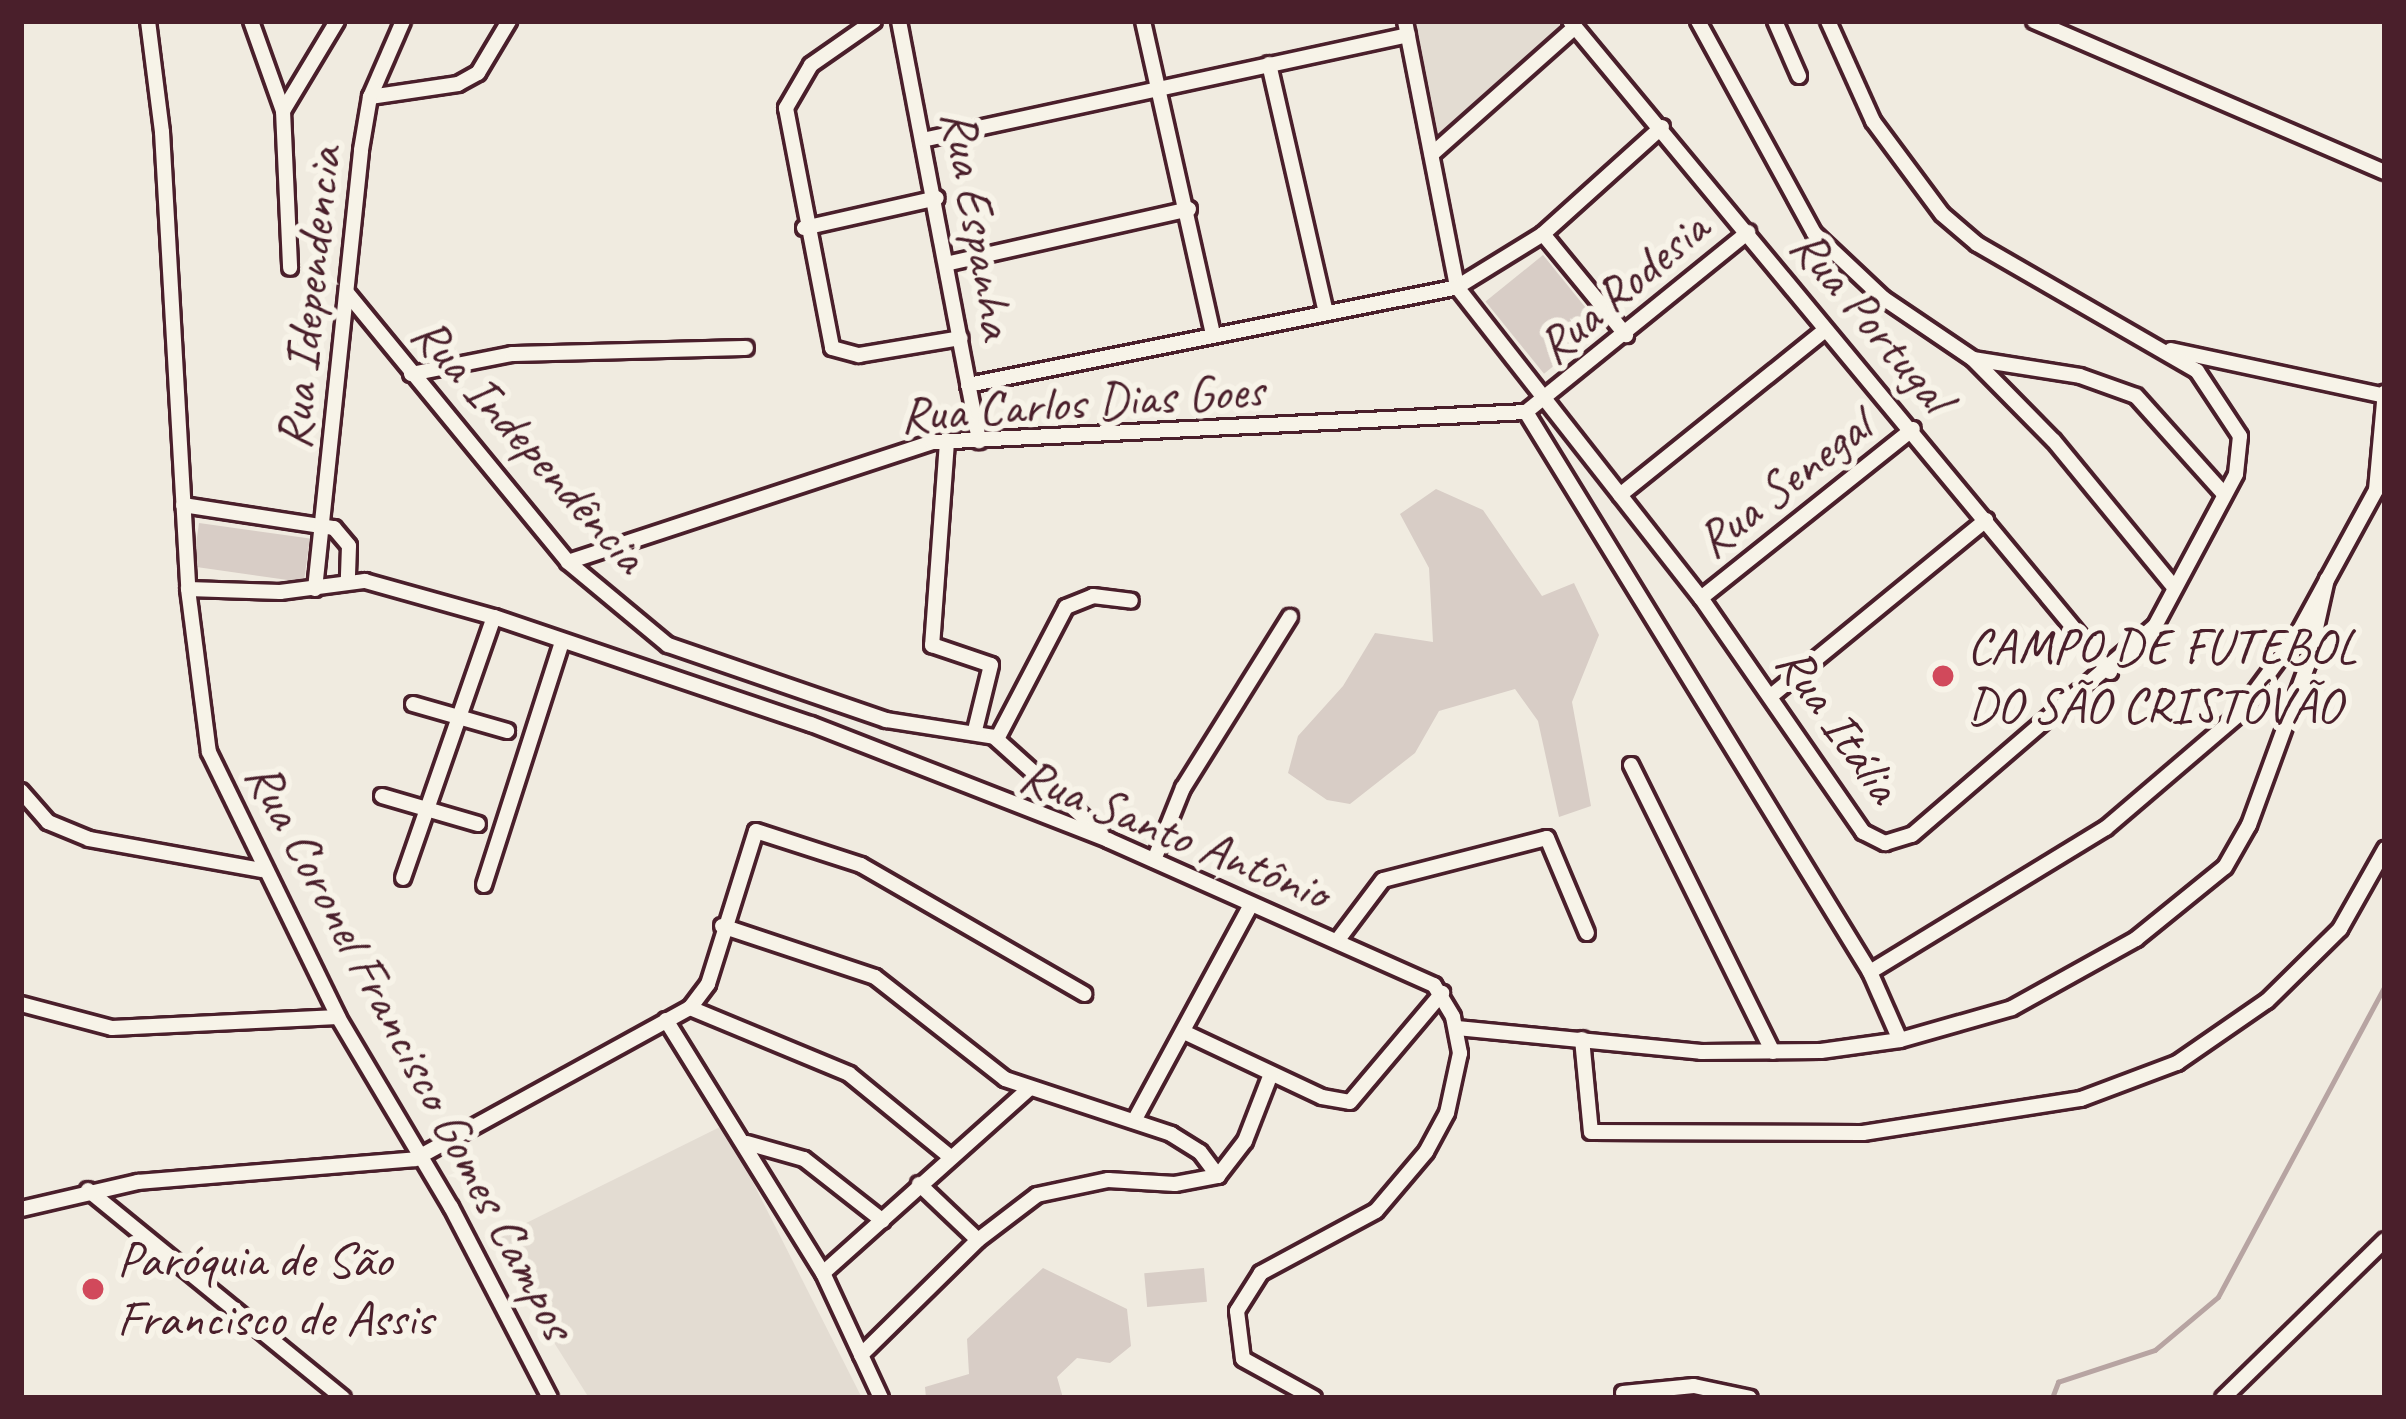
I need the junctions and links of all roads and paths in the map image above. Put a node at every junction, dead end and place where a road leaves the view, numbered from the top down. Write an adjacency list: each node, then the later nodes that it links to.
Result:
1 (148, 21): 51 (street, Rua Coronel Francisco Gomes Campos)
2 (250, 21): 19 (street)
3 (337, 21): 19 (street)
4 (403, 21): 18 (street, Rua Idependencia)
5 (509, 21): 18 (street)
6 (874, 21): 26 (street)
7 (898, 21): 21 (street, Rua Espanha)
8 (1143, 21): 17 (street)
9 (1699, 21): 40 (street)
10 (1775, 21): 16 (street)
11 (1828, 21): 39 (street, Rua Itália)
12 (2035, 21): 23 (street)
13 (1573, 24): 20 (street, Rua Portugal); 22 (street)
14 (1406, 28): 15 (street); 22 (street)
15 (1269, 64): 17 (street); 33 (street)
16 (1799, 76)
17 (1158, 87): 21 (street); 25 (street)
18 (370, 97): 32 (street, Rua Idependencia)
19 (283, 111): 30 (street)
20 (1662, 127): 27 (street, Rua Portugal); 28 (street)
21 (927, 139): 24 (street, Rua Espanha)
22 (1432, 154): 31 (street)
23 (2385, 172)
24 (937, 198): 26 (street); 29 (street, Rua Espanha)
25 (1189, 209): 29 (street); 35 (street)
26 (803, 228): 37 (street)
27 (1748, 232): 34 (street, Rua Portugal); 36 (street, Rua Rodesia)
28 (1543, 234): 31 (street); 36 (street)
29 (950, 262): 37 (street, Rua Espanha)
30 (290, 268)
31 (1457, 287): 33 (street); 44 (street, Rua Itália)
32 (348, 294): 41 (street, Rua Independência); 53 (street, Rua Idependencia)
33 (1326, 312): 35 (street)
34 (1825, 332): 46 (street, Rua Portugal); 50 (street)
35 (1214, 334): 42 (street)
36 (1626, 334): 44 (street, Rua Rodesia)
37 (961, 338): 42 (street, Rua Espanha)
38 (746, 348): 41 (street)
39 (2166, 349): 43 (street); 49 (street, Rua Itália)
40 (1973, 359): 49 (street); 57 (street)
41 (411, 374): 54 (street, Rua Independência)
42 (968, 385): 48 (street, Rua Espanha)
43 (2385, 394): 55 (street)
44 (1546, 403): 45 (street, Rua Carlos Dias Goes); 50 (street, Rua Itália)
45 (1526, 412): 48 (street, Rua Carlos Dias Goes); 89 (street)
46 (1913, 429): 52 (street, Rua Portugal); 60 (street, Rua Senegal)
47 (947, 442): 48 (street, Rua Carlos Dias Goes); 54 (street, Rua Carlos Dias Goes); 69 (street)
48 (979, 442)
49 (2224, 494): 57 (street, Rua Itália)
50 (1620, 495): 60 (street, Rua Itália)
51 (183, 506): 53 (street); 58 (street, Rua Coronel Francisco Gomes Campos)
52 (1986, 520): 65 (street, Rua Portugal); 66 (street)
53 (323, 526): 56 (street); 59 (street, Rua Idependencia)
54 (568, 562): 69 (street, Rua Independência)
55 (2327, 579): 89 (street); 99 (street)
56 (348, 581): 59 (street); 62 (street, Rua Santo Antônio)
57 (2174, 587): 65 (street, Rua Itália)
58 (188, 589): 59 (street); 82 (street, Rua Coronel Francisco Gomes Campos)
59 (315, 589)
60 (1701, 598): 66 (street, Rua Itália)
61 (1131, 601): 71 (street)
62 (494, 617): 64 (street, Rua Santo Antônio); 68 (street)
63 (1290, 617): 81 (street)
64 (562, 642): 77 (street, Rua Santo Antônio); 84 (street)
65 (2110, 672): 66 (street, Rua Itália)
66 (1771, 696)
67 (413, 704): 68 (street)
68 (458, 716): 70 (street); 76 (street)
69 (975, 730): 71 (street, Rua Independência)
70 (507, 731)
71 (997, 739): 73 (street, Rua Independência)
72 (1631, 765): 100 (street)
73 (1049, 785): 77 (street); 79 (street, Rua Independência)
74 (21, 791): 82 (street)
75 (382, 796): 76 (street)
76 (429, 808): 78 (street); 83 (street)
77 (1030, 813): 79 (street, Rua Santo Antônio)
78 (478, 824)
79 (1108, 840): 81 (street, Rua Santo Antônio)
80 (2385, 850): 98 (street)
81 (1154, 860): 85 (street, Rua Santo Antônio)
82 (262, 870): 94 (street, Rua Coronel Francisco Gomes Campos)
83 (403, 878)
84 (484, 884)
85 (1251, 905): 88 (street, Rua Santo Antônio); 97 (street)
86 (722, 926): 91 (street); 93 (street); 102 (street)
87 (1586, 933): 88 (street)
88 (1336, 941): 90 (street, Rua Santo Antônio)
89 (1870, 972): 99 (street)
90 (1442, 992): 96 (street); 101 (street)
91 (1084, 994)
92 (21, 1004): 94 (street)
93 (690, 1008): 95 (street); 105 (street)
94 (338, 1017): 106 (street, Rua Coronel Francisco Gomes Campos)
95 (666, 1020): 104 (street); 106 (street)
96 (1456, 1028): 98 (street); 120 (street)
97 (1186, 1033): 101 (street); 103 (street)
98 (1582, 1039): 100 (street)
99 (1900, 1040): 100 (street)
100 (1773, 1052)
101 (1271, 1074): 107 (street)
102 (1029, 1089): 103 (street); 105 (street)
103 (1134, 1121): 107 (street)
104 (747, 1143): 111 (street); 114 (street)
105 (947, 1155): 108 (street)
106 (415, 1159): 109 (street); 118 (street, Rua Coronel Francisco Gomes Campos)
107 (1218, 1176): 112 (street)
108 (919, 1184): 111 (street); 112 (street)
109 (88, 1190): 110 (street); 117 (street)
110 (21, 1209)
111 (883, 1221): 114 (street)
112 (979, 1240): 115 (street)
113 (2385, 1240): 122 (street)
114 (823, 1273): 115 (street)
115 (861, 1355): 119 (street)
116 (1623, 1393): 121 (street)
117 (343, 1398)
118 (550, 1398)
119 (881, 1398)
120 (1313, 1398)
121 (1750, 1398)
122 (2223, 1398)

